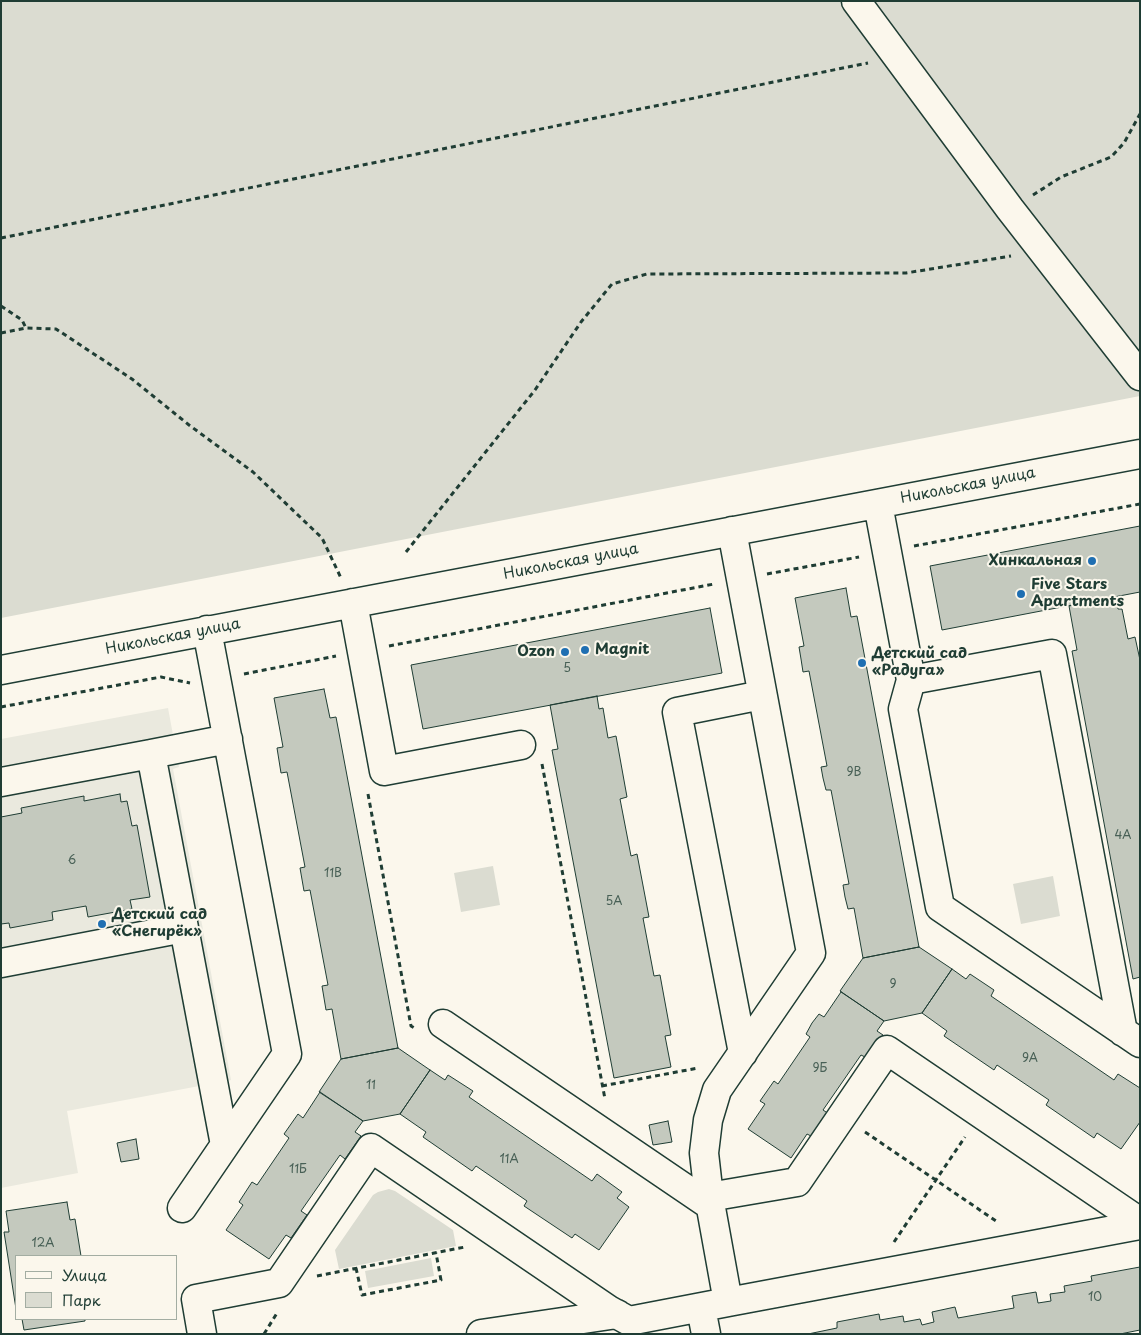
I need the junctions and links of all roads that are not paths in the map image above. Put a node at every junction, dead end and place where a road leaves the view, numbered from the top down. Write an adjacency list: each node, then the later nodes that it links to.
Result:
1 (856, 1): 2 (street)
2 (1140, 376)
3 (1140, 454): 4 (street, Никольская улица)
4 (878, 504): 5 (street, Никольская улица); 9 (street)
5 (732, 531): 6 (street, Никольская улица); 10 (street)
6 (353, 603): 7 (street, Никольская улица); 12 (street)
7 (207, 630): 8 (street, Никольская улица); 11 (street)
8 (1, 670)
9 (911, 680): 17 (street); 19 (street)
10 (762, 695): 20 (street); 20 (street)
11 (228, 739): 13 (street); 21 (street)
12 (521, 746)
13 (151, 754): 14 (street); 15 (street)
14 (1, 782)
15 (184, 928): 16 (street); 21 (street)
16 (1, 963)
17 (1129, 1002): 19 (street)
18 (443, 1024): 22 (street)
19 (1132, 1038)
20 (740, 1057): 22 (street)
21 (225, 1145): 23 (street)
22 (710, 1202): 24 (street); 25 (street)
23 (182, 1208)
24 (1140, 1224): 25 (street)
25 (728, 1302): 27 (street)
26 (617, 1314): 27 (street); 28 (street); 29 (street)
27 (704, 1321)
28 (202, 1334)
29 (481, 1334)

